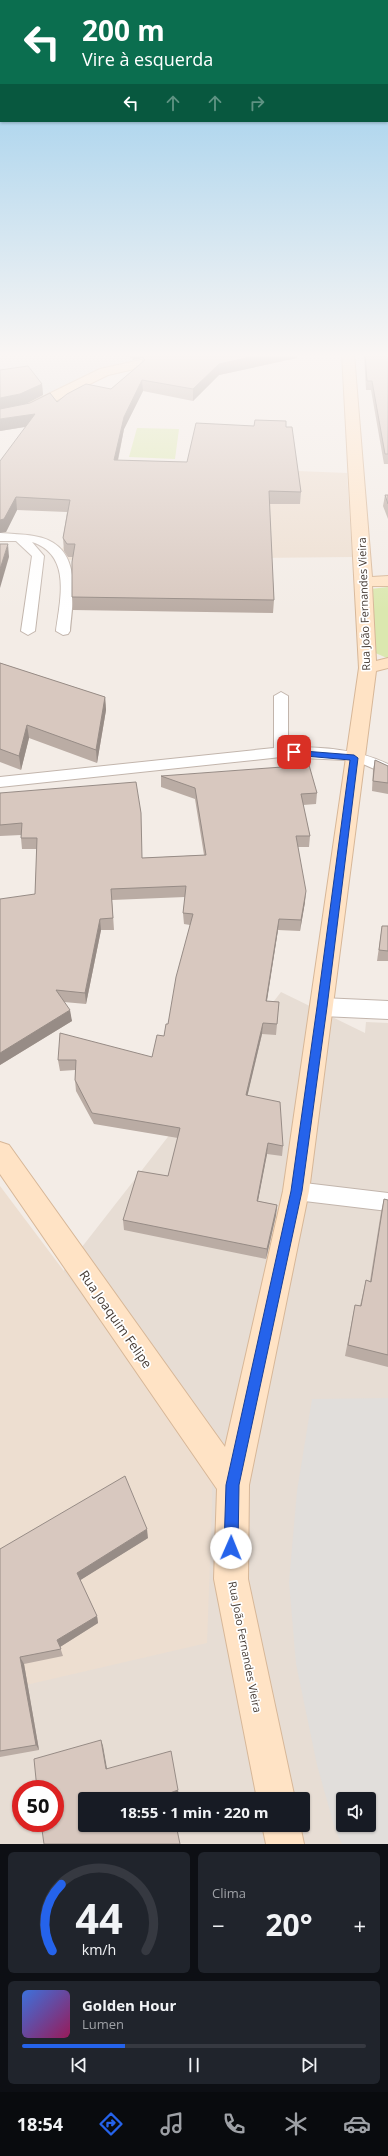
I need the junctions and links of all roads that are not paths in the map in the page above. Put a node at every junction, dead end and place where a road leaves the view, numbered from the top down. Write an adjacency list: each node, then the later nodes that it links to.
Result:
1 (354, 440): 5 (street, Rua João Fernandes Vieira)
2 (0, 537): 3 (lane)
3 (20, 539): 6 (lane); 7 (lane)
4 (388, 581): 5 (street)
5 (364, 582): 8 (street, Rua João Fernandes Vieira)
6 (28, 631)
7 (62, 631)
8 (378, 665): 11 (street, Rua João Fernandes Vieira)
9 (281, 696): 10 (lane)
10 (281, 752): 11 (lane); 13 (lane)
11 (354, 758): 12 (lane); 14 (street, Rua João Fernandes Vieira)
12 (388, 770)
13 (0, 782)
14 (322, 1007): 15 (street); 17 (street, Rua João Fernandes Vieira)
15 (388, 1010)
16 (0, 1153): 19 (street, Rua Joaquim Felipe)
17 (296, 1191): 18 (lane); 19 (street, Rua João Fernandes Vieira)
18 (388, 1202)
19 (233, 1485): 20 (street, Rua João Fernandes Vieira)
20 (275, 1792)
21 (282, 1832): 22 (street)
22 (285, 1844)

